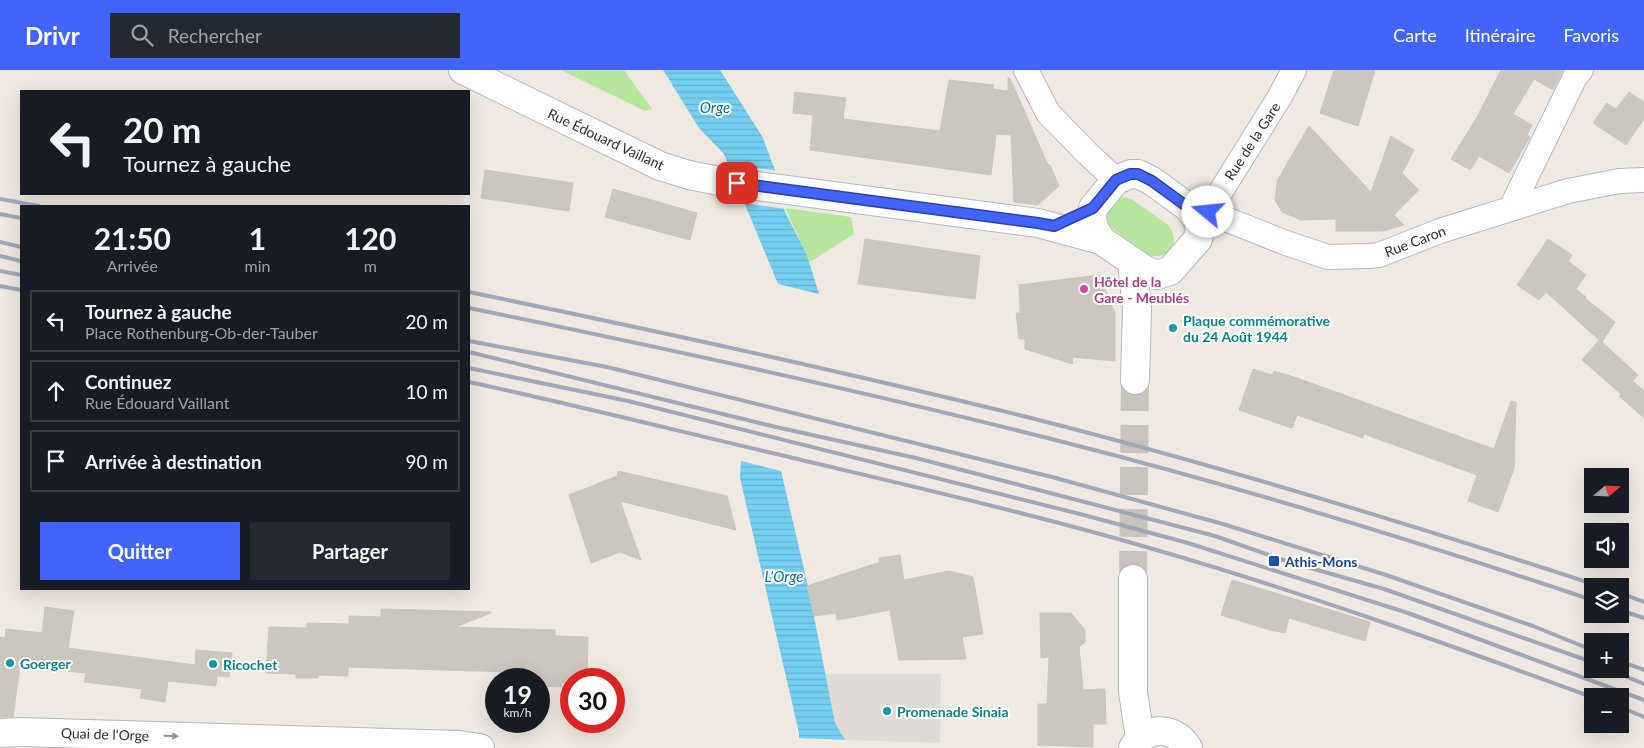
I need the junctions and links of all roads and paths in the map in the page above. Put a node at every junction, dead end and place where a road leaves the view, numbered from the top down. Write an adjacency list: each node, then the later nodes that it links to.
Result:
1 (462, 70): 10 (street, Rue Édouard Vaillant)
2 (1026, 70): 5 (street)
3 (1294, 70): 9 (street, Rue de la Gare)
4 (1581, 70): 8 (street)
5 (1116, 180): 7 (street); 9 (street)
6 (1644, 180): 8 (street, Rue Caron)
7 (1093, 208): 10 (street); 11 (street)
8 (1511, 208): 9 (street, Rue Caron)
9 (1198, 210): 13 (street)
10 (1054, 226): 11 (street, Rue Édouard Vaillant)
11 (1101, 240): 12 (street)
12 (1132, 262): 13 (street); 14 (street)
13 (1157, 275): 14 (street)
14 (1137, 308): 15 (street)
15 (1134, 380)
16 (1133, 579): 18 (street)
17 (0, 733): 19 (street, Quai de l'Orge, one-way to 19)
18 (1137, 743): 20 (street)
19 (480, 748)
20 (1188, 748)

